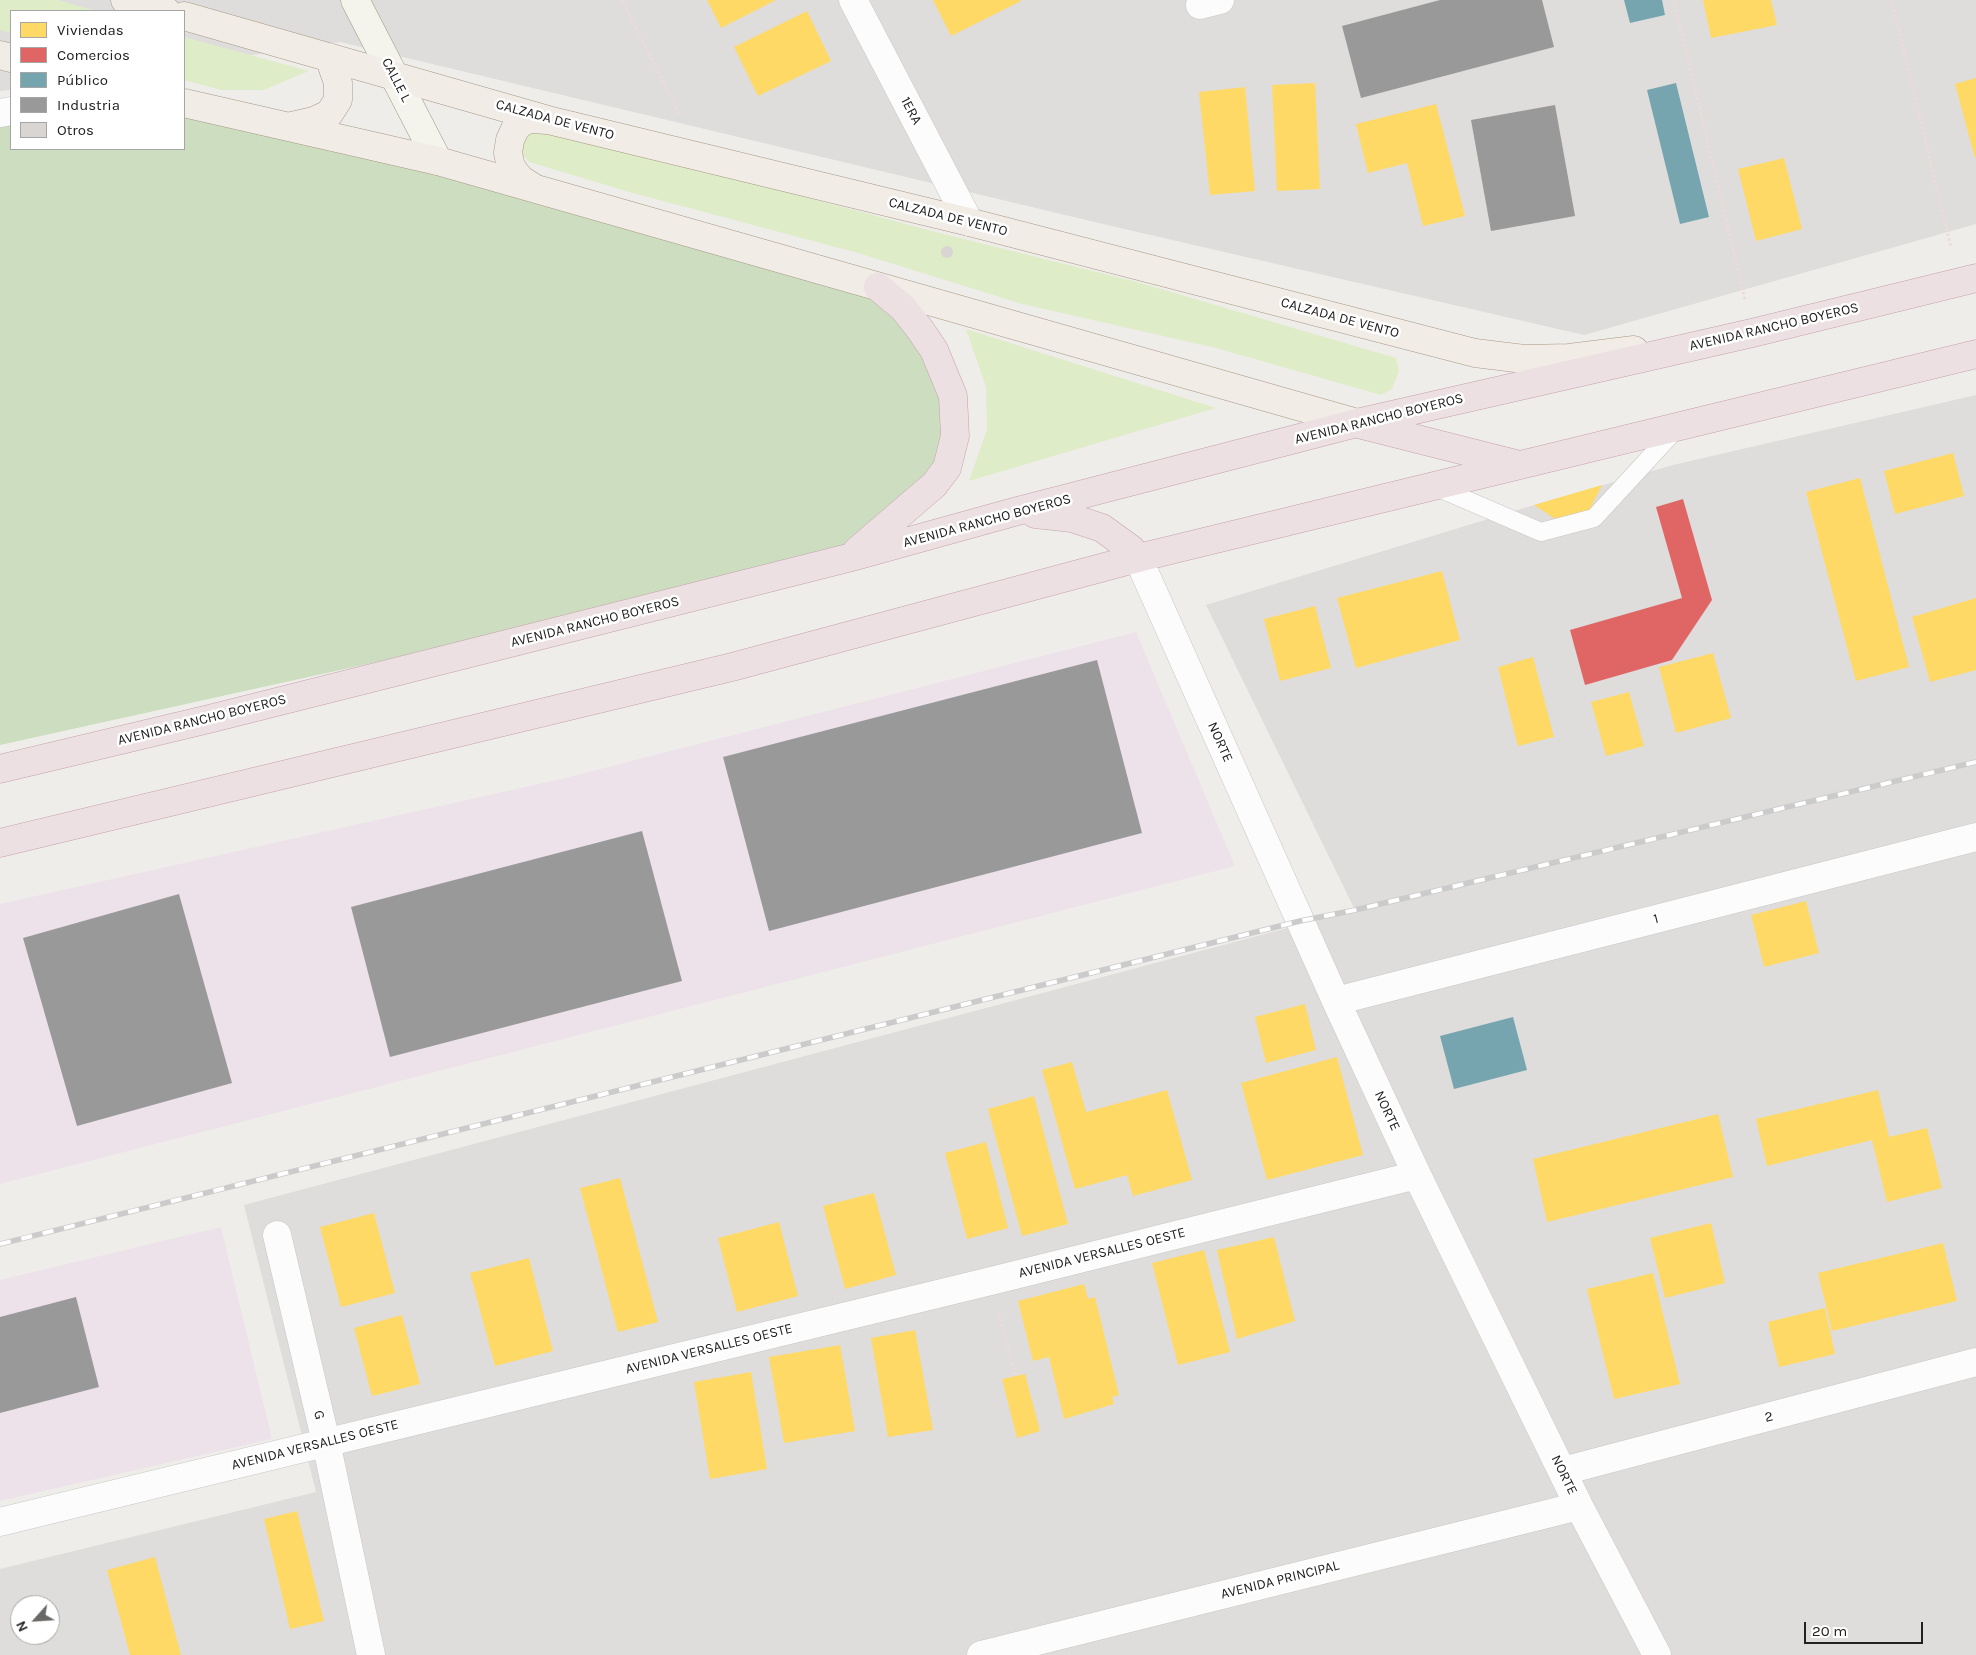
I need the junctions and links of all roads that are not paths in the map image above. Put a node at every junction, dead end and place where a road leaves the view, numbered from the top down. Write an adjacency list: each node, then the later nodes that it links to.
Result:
1 (125, 0): 4 (main road)
2 (355, 0): 7 (street, CALLE L)
3 (853, 0): 13 (street, 1ERA)
4 (162, 10)
5 (185, 16): 6 (main road, CALZADA DE VENTO)
6 (329, 57): 7 (main road, CALZADA DE VENTO); 10 (main road)
7 (394, 75): 9 (main road, CALZADA DE VENTO); 11 (street, CALLE L)
8 (185, 103): 10 (main road)
9 (548, 120): 12 (main road); 13 (main road, CALZADA DE VENTO)
10 (292, 126): 11 (main road)
11 (438, 161): 12 (main road)
12 (534, 188): 15 (main road)
13 (968, 222): 16 (main road, CALZADA DE VENTO)
14 (1967, 280): 16 (highway, AVENIDA RANCHO BOYEROS)
15 (878, 286): 18 (main road); 23 (highway)
16 (1720, 340): 18 (highway, AVENIDA RANCHO BOYEROS)
17 (1976, 354): 19 (highway)
18 (1357, 423): 20 (highway); 22 (highway, AVENIDA RANCHO BOYEROS)
19 (1678, 427): 20 (highway); 21 (lane)
20 (1520, 465): 21 (highway)
21 (1434, 486): 24 (highway)
22 (1014, 512): 23 (highway, AVENIDA RANCHO BOYEROS); 24 (highway)
23 (848, 558): 25 (highway, AVENIDA RANCHO BOYEROS)
24 (1138, 558): 27 (highway); 28 (street, NORTE)
25 (0, 769)
26 (1976, 837): 28 (street, 1)
27 (0, 842)
28 (1336, 1002): 29 (street, NORTE)
29 (1417, 1175): 32 (street, AVENIDA VERSALLES OESTE); 33 (street, NORTE)
30 (277, 1235): 32 (street, G)
31 (1976, 1362): 33 (street, 2)
32 (326, 1442): 35 (street, AVENIDA VERSALLES OESTE); 36 (street, G)
33 (1562, 1471): 34 (street, NORTE)
34 (1579, 1506): 37 (street, AVENIDA PRINCIPAL); 38 (street, NORTE)
35 (0, 1522)
36 (371, 1655)
37 (982, 1655)
38 (1657, 1655)

